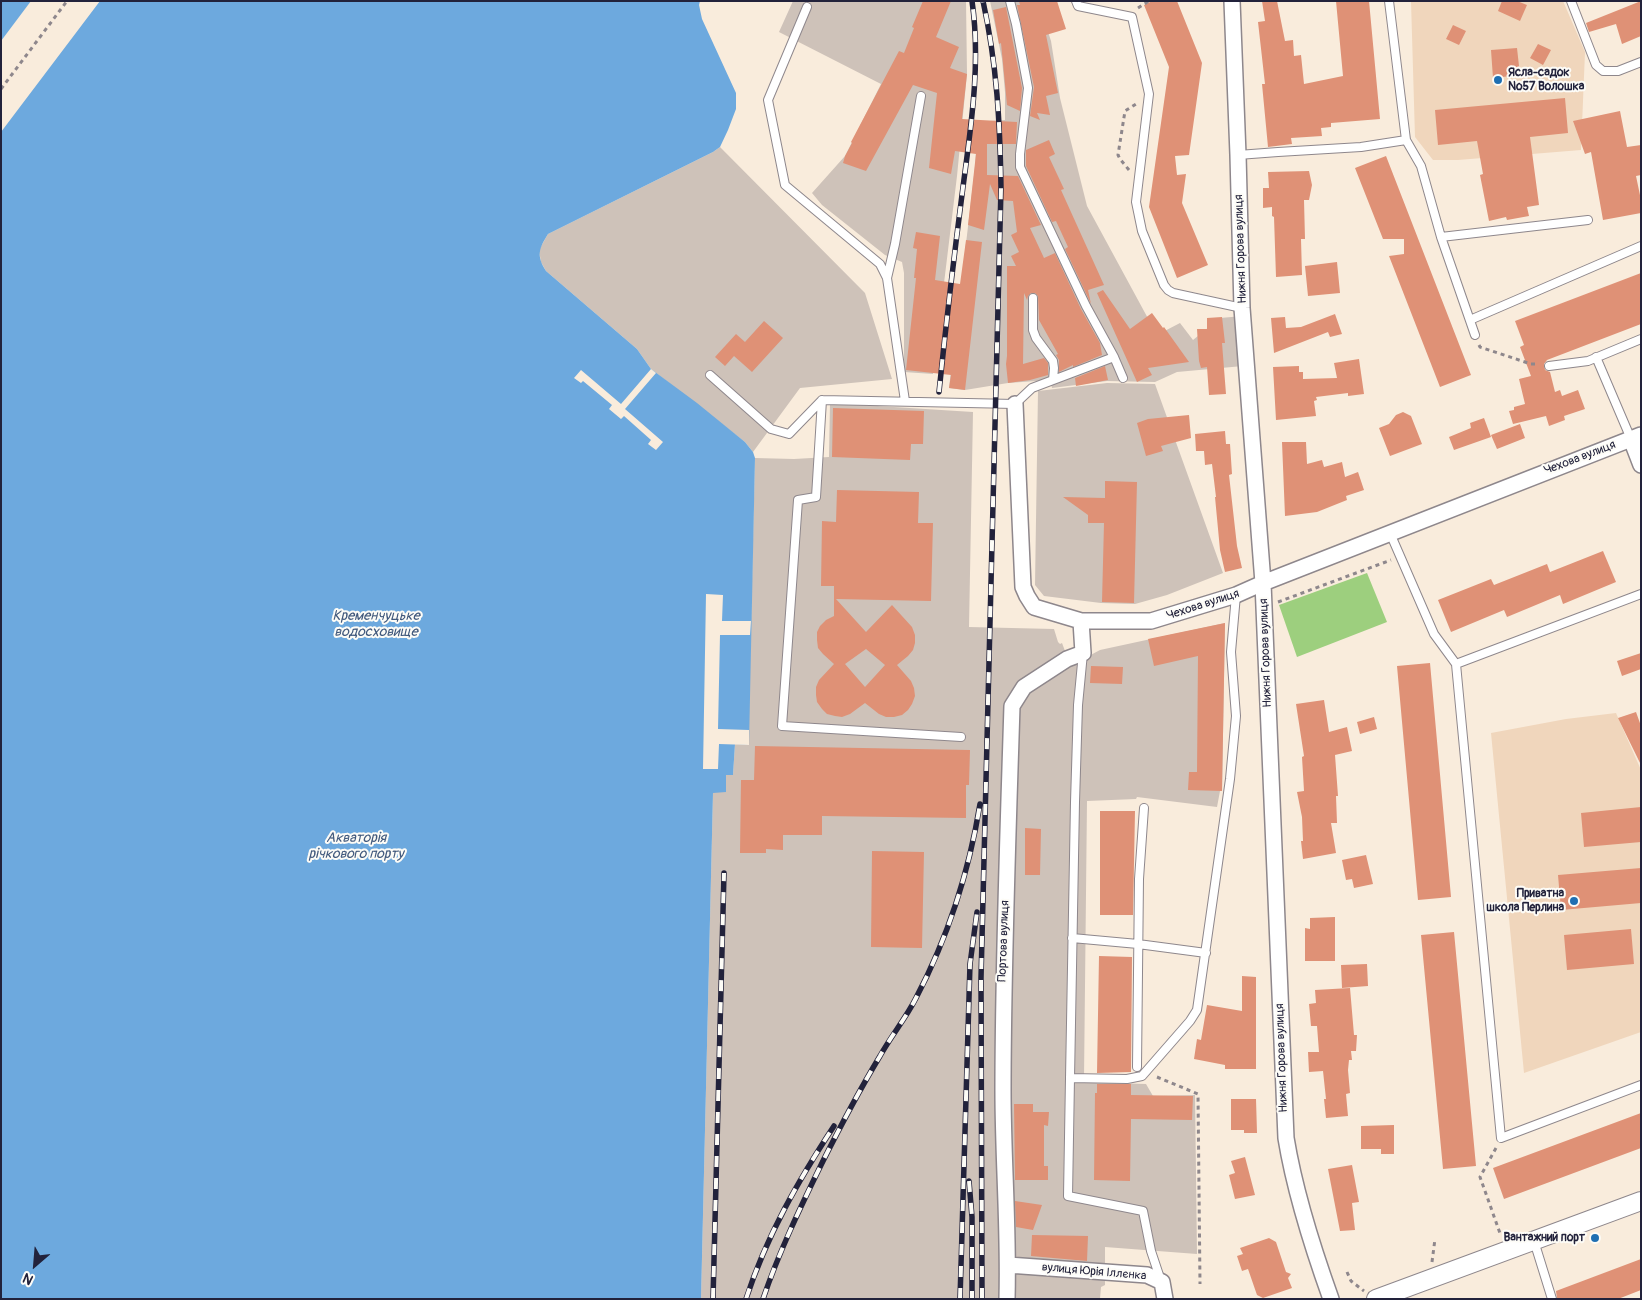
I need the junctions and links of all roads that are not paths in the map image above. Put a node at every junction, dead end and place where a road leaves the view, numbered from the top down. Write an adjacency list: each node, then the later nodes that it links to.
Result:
1 (1010, 1): 20 (lane)
2 (1076, 1): 16 (lane)
3 (1232, 1): 10 (street, Нижня Горова вулиця)
4 (1389, 1): 9 (lane)
5 (1571, 1): 7 (lane)
6 (807, 7): 14 (lane)
7 (1641, 62)
8 (921, 96): 14 (lane)
9 (1406, 140): 10 (lane); 12 (lane)
10 (1238, 156): 16 (street, Нижня Горова вулиця)
11 (1588, 220): 12 (lane)
12 (1441, 237): 17 (lane)
13 (1641, 246): 17 (lane)
14 (887, 278): 27 (lane)
15 (1033, 298): 25 (lane)
16 (1242, 308): 32 (street, Нижня Горова вулиця)
17 (1470, 320): 18 (lane)
18 (1475, 335)
19 (1641, 339): 21 (lane)
20 (1114, 358): 24 (lane); 25 (lane)
21 (1596, 358): 22 (lane); 29 (lane)
22 (1549, 366)
23 (710, 375): 26 (lane)
24 (1123, 378)
25 (1053, 380): 28 (lane)
26 (822, 400): 27 (lane); 38 (lane)
27 (904, 401): 28 (lane)
28 (1015, 404): 35 (street, Чехова вулиця)
29 (1636, 437): 30 (street); 31 (street, Чехова вулиця)
30 (1641, 465)
31 (1390, 533): 32 (street, Чехова вулиця); 37 (lane)
32 (1263, 582): 34 (street, Чехова вулиця); 53 (street, Нижня Горова вулиця)
33 (1641, 594): 37 (lane)
34 (1236, 596): 35 (street, Чехова вулиця); 42 (lane)
35 (1081, 621): 36 (street)
36 (1083, 653): 40 (lane); 48 (street, Портова вулиця)
37 (1456, 664): 45 (lane)
38 (961, 737)
39 (1144, 808): 41 (lane)
40 (1072, 938): 41 (lane); 44 (lane)
41 (1138, 944): 42 (lane); 43 (lane)
42 (1206, 953): 44 (lane)
43 (1137, 1067)
44 (1070, 1078): 49 (lane)
45 (1641, 1085)
46 (1641, 1201): 47 (street)
47 (1534, 1241): 50 (street); 54 (lane)
48 (1008, 1265): 49 (street, вулиця Юрія Іллєнка); 51 (street, Портова вулиця)
49 (1162, 1282): 52 (street, вулиця Юрія Іллєнка)
50 (1377, 1298)
51 (1007, 1299)
52 (1165, 1299)
53 (1331, 1299)
54 (1552, 1299)

